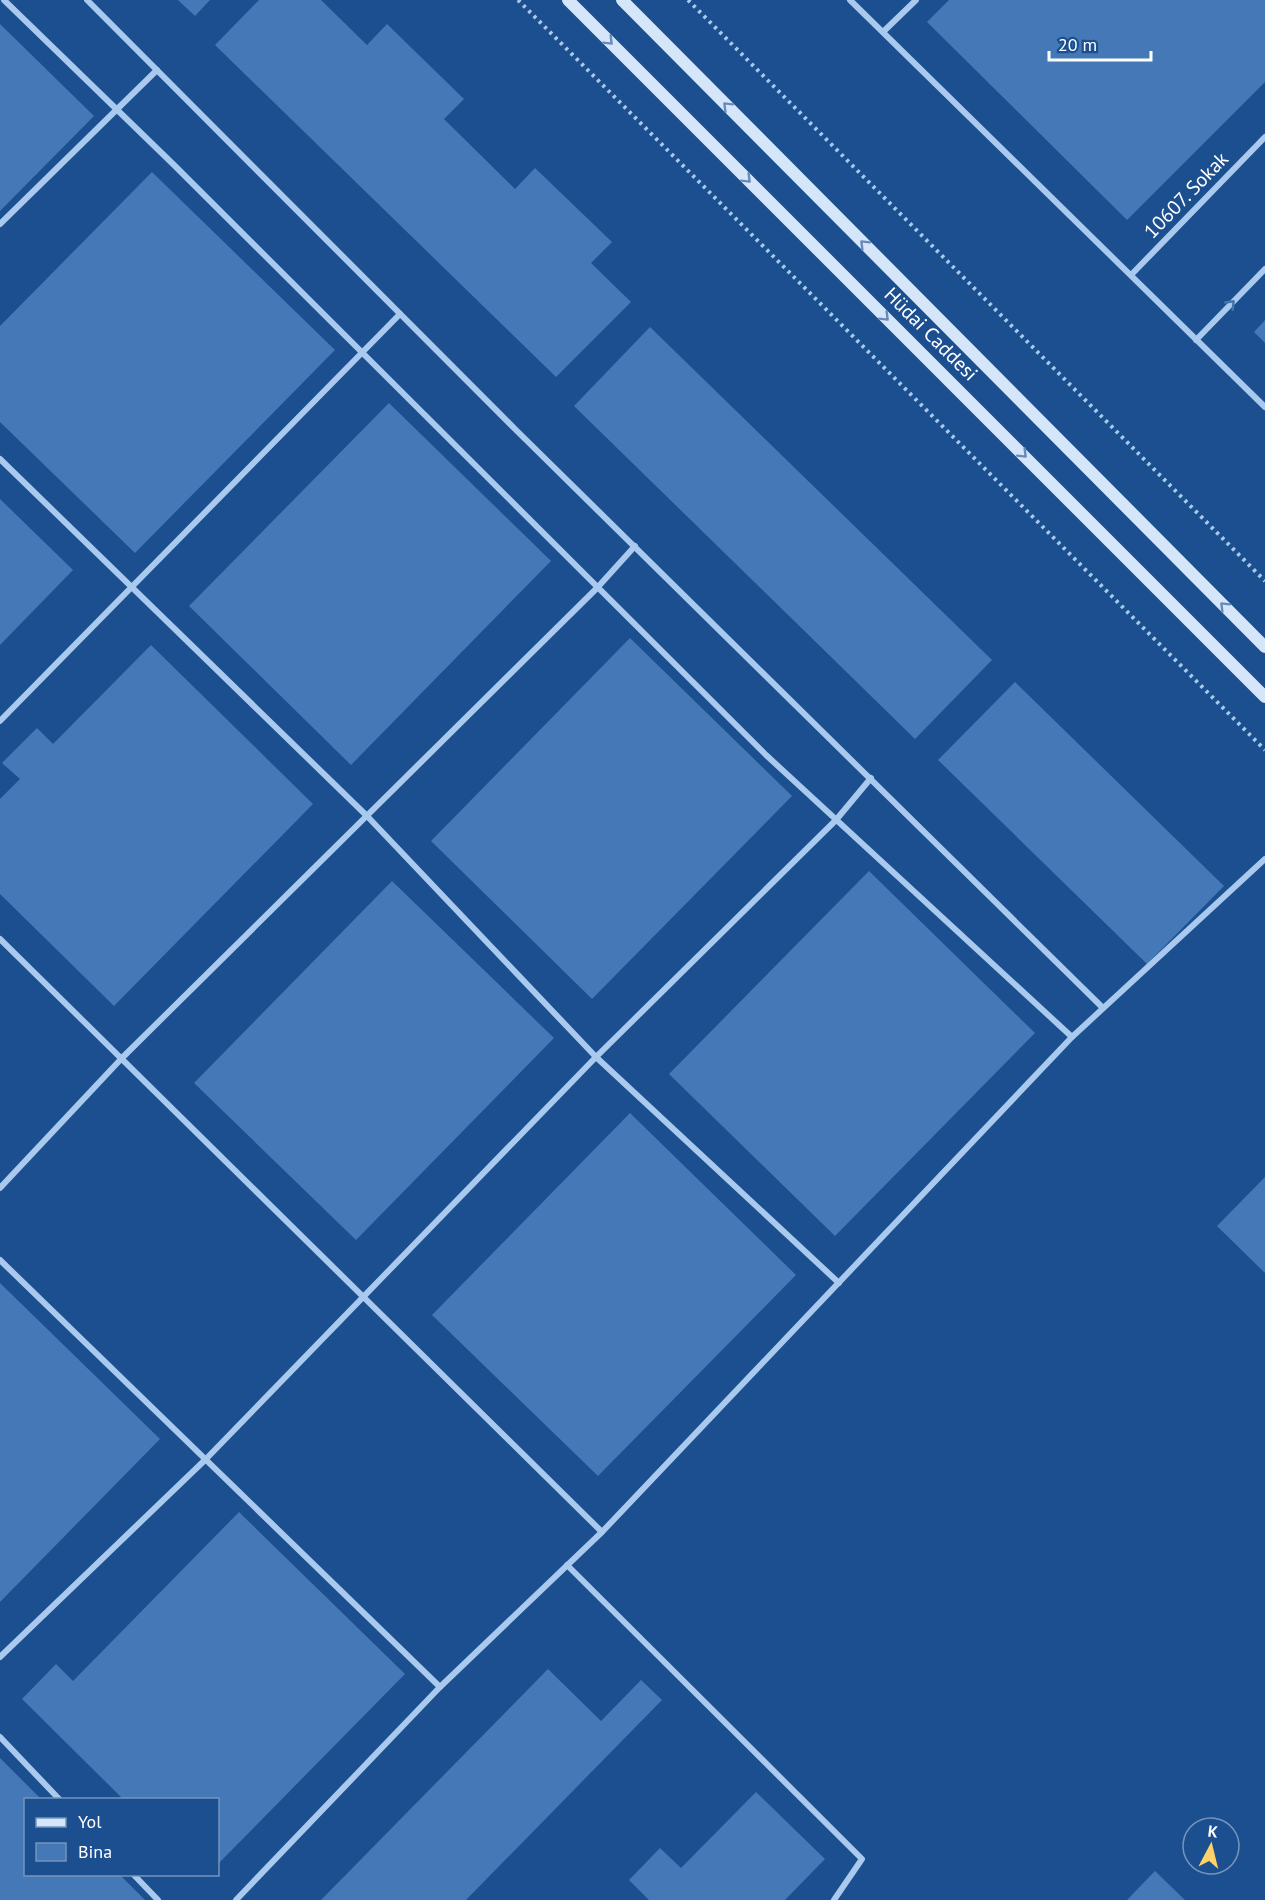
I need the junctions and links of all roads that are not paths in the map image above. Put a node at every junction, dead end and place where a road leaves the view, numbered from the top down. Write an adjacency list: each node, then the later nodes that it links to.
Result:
1 (4, 0): 9 (street)
2 (87, 0): 8 (street)
3 (568, 0): 23 (street, Hüdai Caddesi, one-way to 23)
4 (622, 0): 22 (street, Hüdai Caddesi, one-way to 4)
5 (850, 0): 7 (street)
6 (916, 0): 7 (street)
7 (884, 32): 13 (street)
8 (157, 70): 9 (street); 14 (street)
9 (115, 108): 11 (street); 16 (street)
10 (1265, 137): 13 (street, 10607. Sokak)
11 (0, 224)
12 (1265, 268): 15 (street, one-way to 12)
13 (1131, 275): 15 (street)
14 (400, 314): 16 (street); 19 (street)
15 (1196, 340): 17 (street)
16 (363, 354): 20 (street); 21 (street)
17 (1265, 407)
18 (0, 459): 20 (street)
19 (635, 546): 21 (street); 25 (street)
20 (131, 588): 24 (street); 26 (street)
21 (597, 588): 26 (street); 27 (street)
22 (1265, 648)
23 (1265, 696)
24 (0, 721)
25 (871, 778): 27 (street); 30 (street)
26 (367, 816): 32 (street); 33 (street)
27 (836, 819): 31 (street); 33 (street)
28 (1265, 859): 30 (street)
29 (0, 939): 32 (street)
30 (1103, 1008): 31 (street)
31 (1072, 1037): 36 (street)
32 (122, 1058): 34 (street); 37 (street)
33 (596, 1058): 36 (street); 37 (street)
34 (0, 1188)
35 (0, 1260): 38 (street)
36 (839, 1283): 39 (street)
37 (364, 1298): 38 (street); 39 (street)
38 (206, 1459): 41 (street); 42 (street)
39 (602, 1532): 40 (street)
40 (567, 1565): 42 (street); 48 (street)
41 (0, 1657)
42 (440, 1687): 47 (street)
43 (0, 1737): 44 (street)
44 (58, 1798)
45 (134, 1876): 46 (street)
46 (158, 1900)
47 (236, 1900)
48 (834, 1900)

